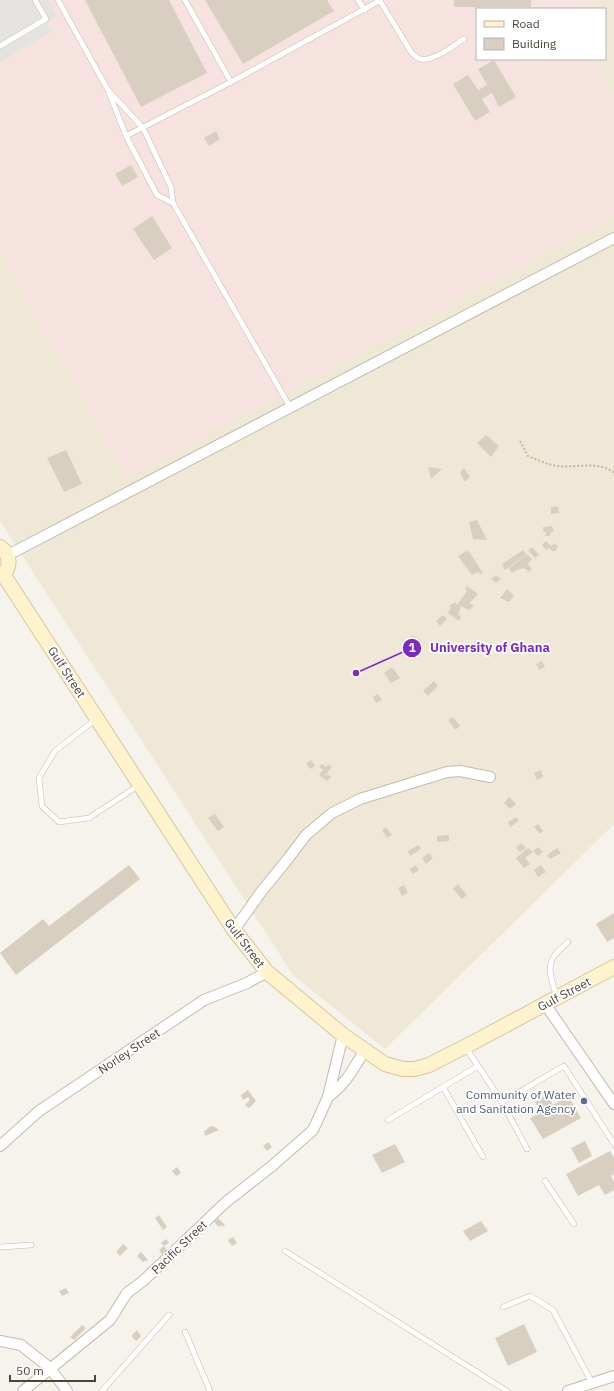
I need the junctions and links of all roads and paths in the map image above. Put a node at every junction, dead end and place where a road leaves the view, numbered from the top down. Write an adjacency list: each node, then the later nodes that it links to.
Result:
1 (35, 0): 8 (lane)
2 (58, 0): 10 (lane)
3 (185, 0): 9 (lane)
4 (358, 0): 6 (lane)
5 (381, 0): 6 (lane); 7 (lane)
6 (365, 10): 9 (lane)
7 (464, 39)
8 (0, 46)
9 (231, 82): 11 (lane)
10 (108, 90): 11 (lane); 12 (lane)
11 (143, 128): 12 (lane); 13 (lane)
12 (126, 136): 13 (lane)
13 (173, 203): 15 (lane)
14 (614, 238): 15 (street)
15 (290, 408): 18 (street)
16 (520, 442): 17 (path)
17 (614, 473)
18 (4, 551): 19 (street)
19 (2, 575): 20 (street, Gulf Street)
20 (96, 718): 22 (street, Gulf Street); 22 (lane)
21 (490, 776): 23 (street)
22 (139, 784): 23 (street, Gulf Street)
23 (234, 930): 26 (street, Gulf Street)
24 (568, 942): 27 (lane)
25 (614, 967): 27 (street, Gulf Street)
26 (267, 972): 28 (street, Gulf Street); 38 (street, Norley Street)
27 (551, 1001): 29 (street, Gulf Street); 35 (street)
28 (343, 1035): 30 (street, Gulf Street); 33 (street, Pacific Street)
29 (466, 1047): 30 (street, Gulf Street); 31 (lane)
30 (365, 1050): 33 (street, Pacific Street)
31 (478, 1066): 32 (lane); 34 (lane)
32 (443, 1087): 36 (lane); 40 (lane)
33 (328, 1097): 50 (street, Pacific Street)
34 (502, 1102): 37 (lane); 39 (lane)
35 (614, 1104)
36 (388, 1120)
37 (614, 1144)
38 (0, 1146)
39 (527, 1149)
40 (483, 1157)
41 (545, 1181): 42 (lane)
42 (574, 1224)
43 (31, 1244): 44 (lane)
44 (0, 1247)
45 (285, 1252): 57 (lane)
46 (503, 1307): 52 (lane)
47 (169, 1314): 55 (lane)
48 (186, 1332): 56 (lane)
49 (0, 1341): 50 (street)
50 (50, 1368): 53 (street, Pacific Street); 54 (street)
51 (614, 1376): 52 (street)
52 (592, 1383): 58 (street)
53 (23, 1391)
54 (67, 1391)
55 (102, 1391)
56 (210, 1391)
57 (507, 1391)
58 (568, 1391)

